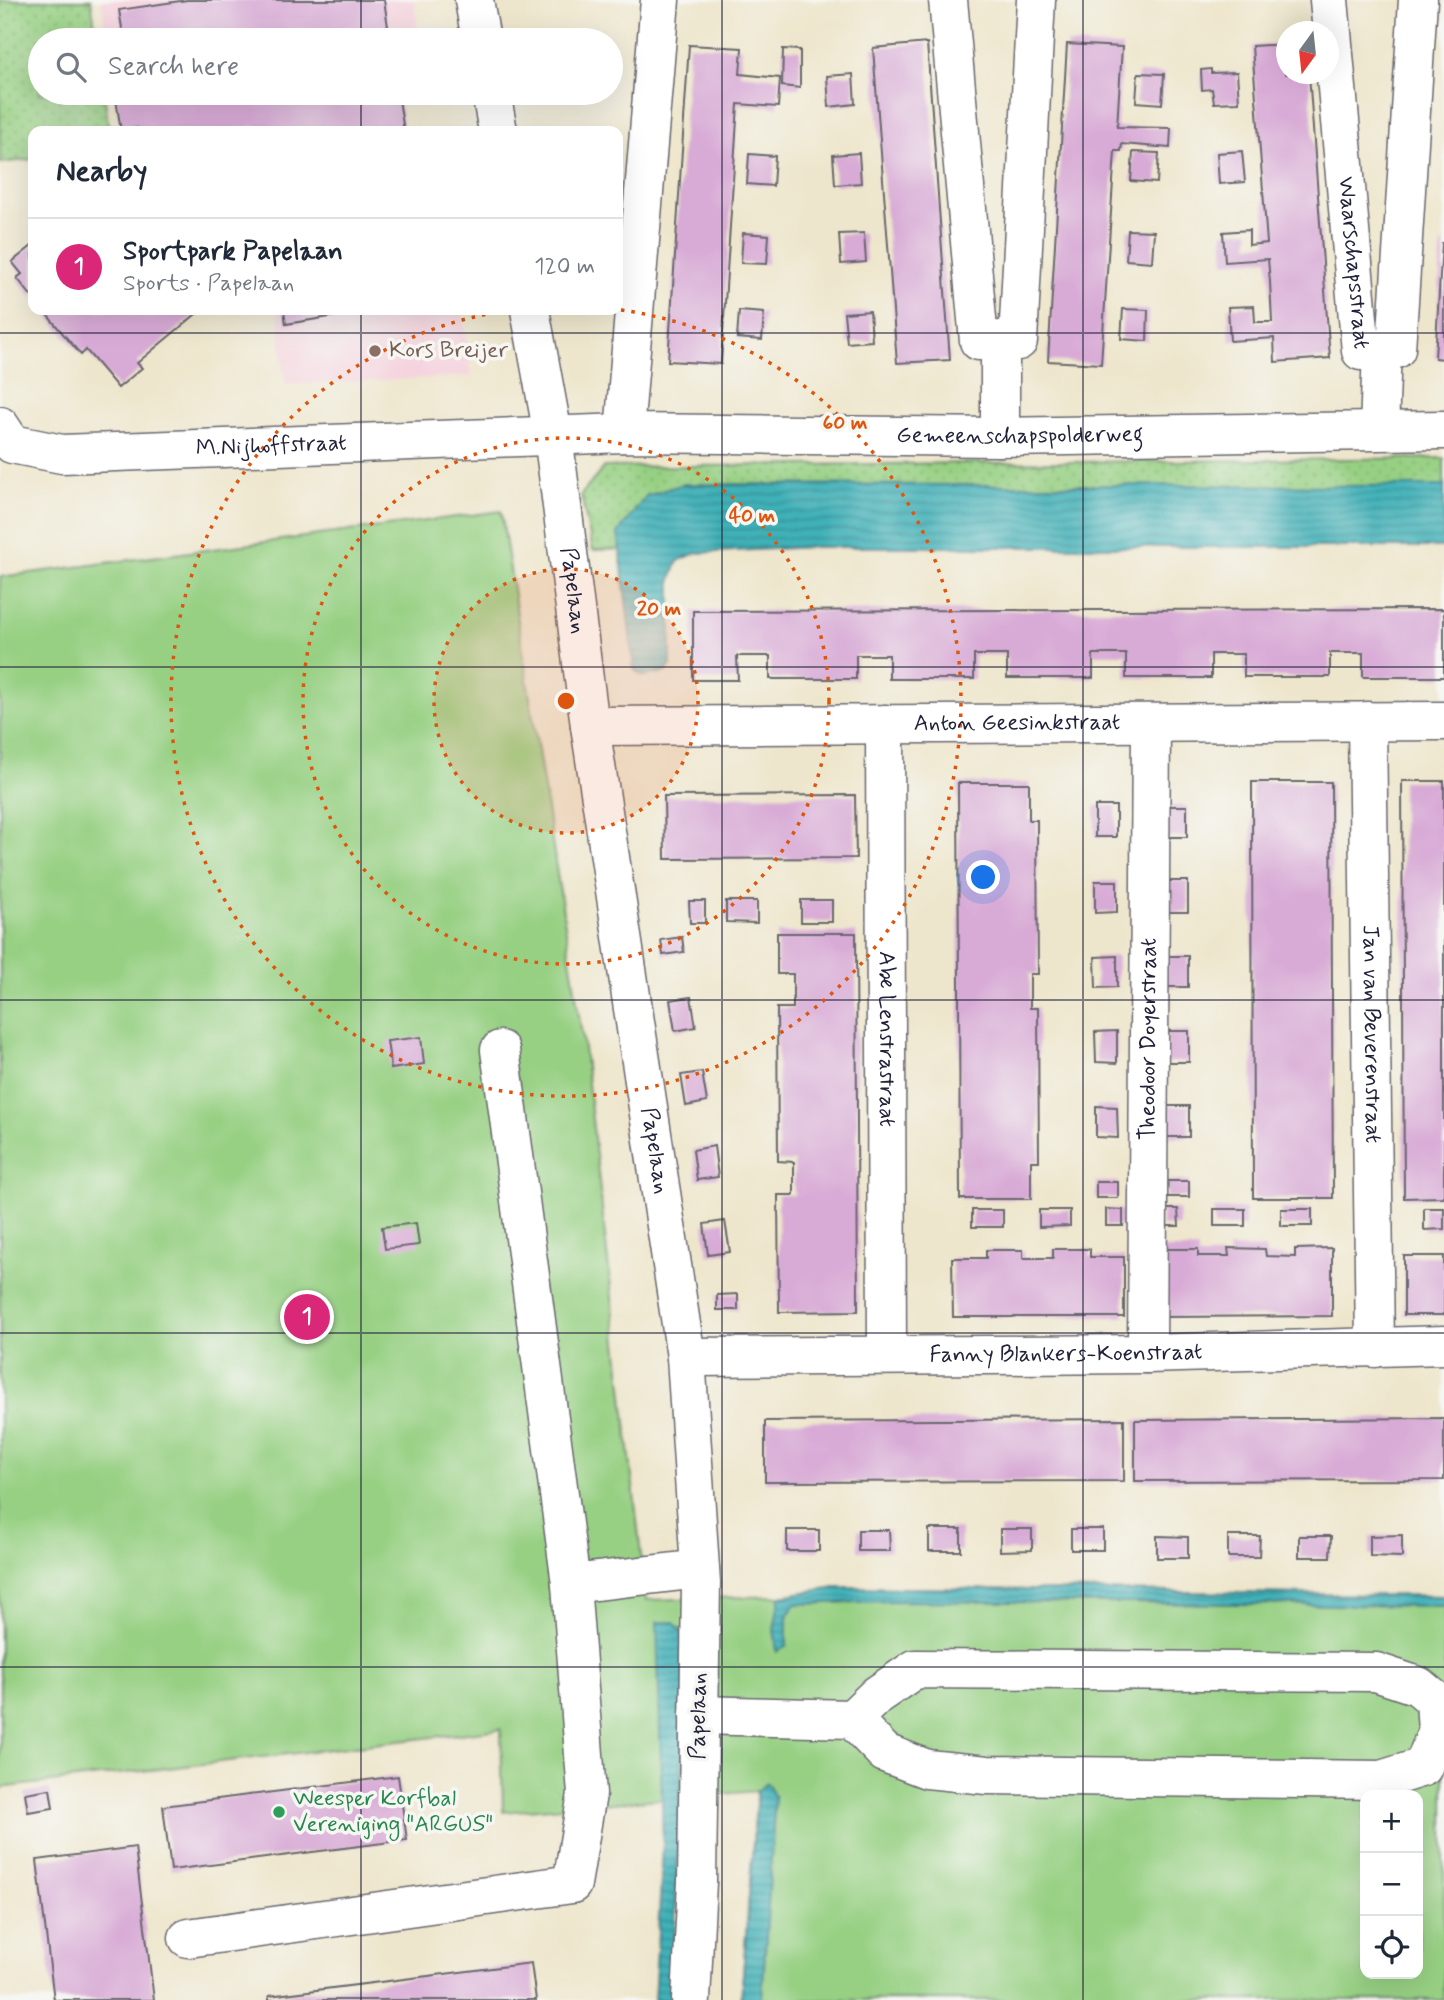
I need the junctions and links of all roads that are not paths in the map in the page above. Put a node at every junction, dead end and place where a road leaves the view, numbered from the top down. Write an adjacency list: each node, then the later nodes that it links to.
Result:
1 (474, 0): 7 (street)
2 (660, 0): 16 (street)
3 (948, 0): 11 (street)
4 (1036, 0): 11 (street)
5 (1329, 0): 12 (street, Waarschapsstraat)
6 (1418, 0): 12 (street, Waarschapsstraat)
7 (479, 28)
8 (493, 105): 9 (street)
9 (497, 126)
10 (531, 315): 17 (street, Papelaan)
11 (1000, 341): 18 (street)
12 (1382, 350): 14 (street)
13 (0, 426): 17 (street, M.Nijhoffstraat)
14 (1379, 430): 15 (street, Gemeenschapspolderweg); 18 (street, Gemeenschapspolderweg)
15 (1444, 430)
16 (624, 433): 17 (street, Gemeenschapspolderweg); 18 (street, Gemeenschapspolderweg)
17 (553, 435): 23 (street, Papelaan)
18 (1000, 437)
19 (1367, 721): 20 (street, Anton Geesinkstraat); 22 (street, Anton Geesinkstraat); 26 (street, Jan van Beverenstraat)
20 (1444, 721)
21 (885, 724): 22 (street, Anton Geesinkstraat); 23 (street, Anton Geesinkstraat); 28 (street, Abe Lenstrastraat)
22 (1151, 724): 27 (street, Theodoor Doyerstraat)
23 (590, 726): 29 (street, Papelaan)
24 (500, 1050): 31 (street)
25 (1444, 1346): 26 (street, Fanny Blankers-Koenstraat)
26 (1375, 1348): 27 (street, Fanny Blankers-Koenstraat)
27 (1147, 1354): 28 (street, Fanny Blankers-Koenstraat)
28 (887, 1355): 29 (street, Fanny Blankers-Koenstraat)
29 (686, 1357): 30 (street, Papelaan)
30 (701, 1569): 31 (street); 32 (street, Papelaan)
31 (571, 1584): 35 (street)
32 (699, 1715): 33 (street); 36 (street, Papelaan)
33 (852, 1719): 34 (street); 34 (street)
34 (1434, 1778)
35 (188, 1938)
36 (691, 2000)

